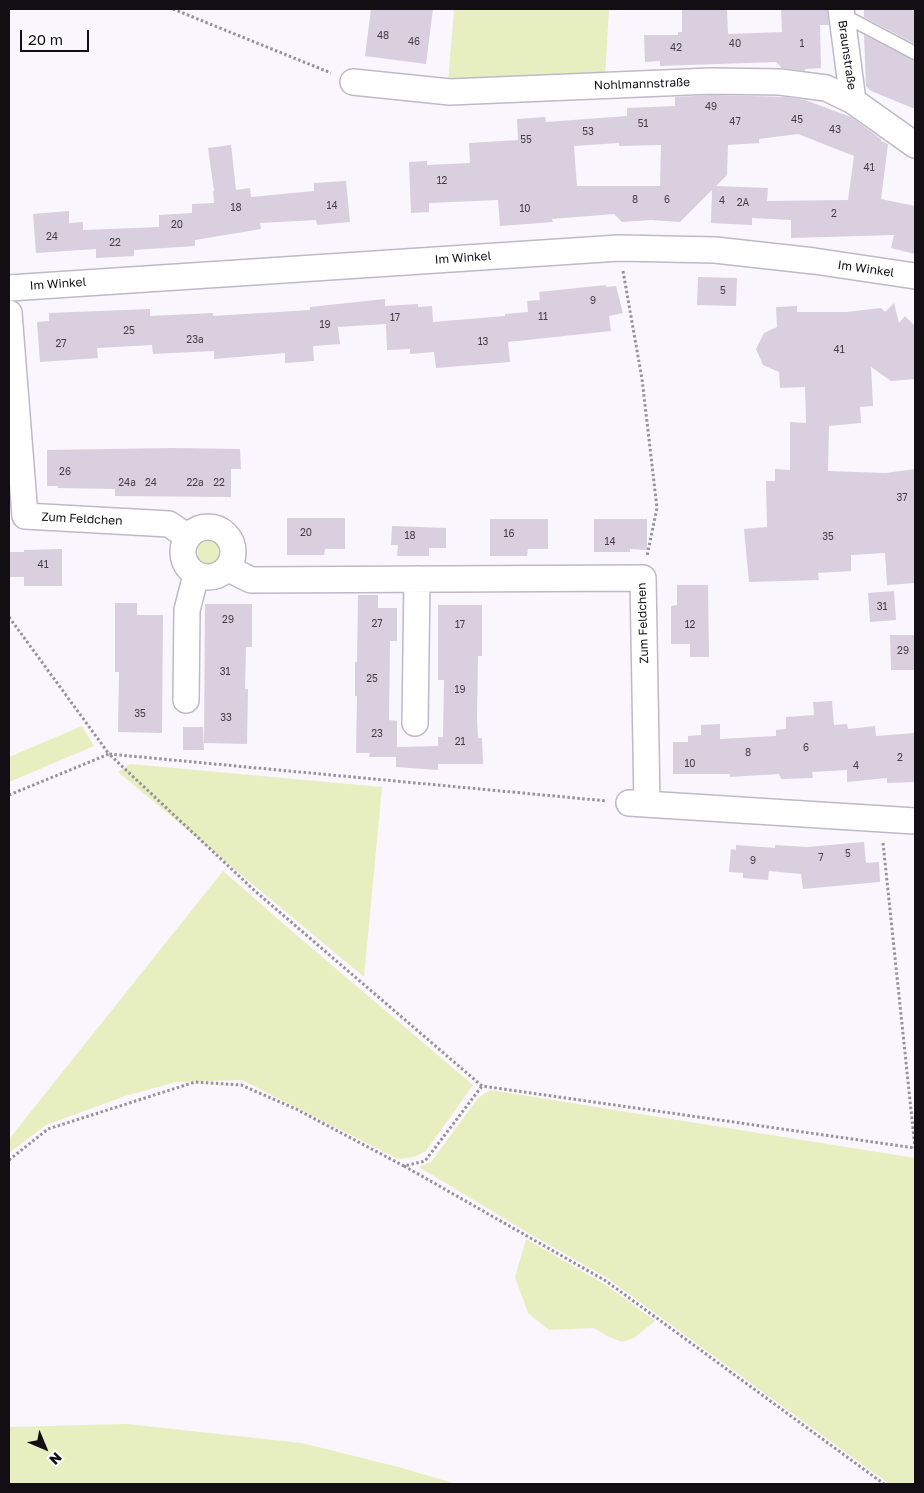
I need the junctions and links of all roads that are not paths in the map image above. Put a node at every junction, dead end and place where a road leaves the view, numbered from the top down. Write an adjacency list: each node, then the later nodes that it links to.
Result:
1 (841, 11): 2 (lane); 4 (street, Braunstraße)
2 (915, 53)
3 (353, 82): 4 (street, Nohlmannstraße)
4 (853, 101): 5 (street, Nohlmannstraße)
5 (915, 145)
6 (915, 276): 7 (street, Im Winkel)
7 (9, 288)
8 (9, 314): 9 (street, Zum Feldchen)
9 (188, 537): 10 (street); 11 (street)
10 (227, 568): 11 (street); 12 (street, Zum Feldchen)
11 (196, 575): 13 (street)
12 (417, 579): 14 (street); 15 (street, Zum Feldchen)
13 (186, 700)
14 (415, 723)
15 (915, 821)

